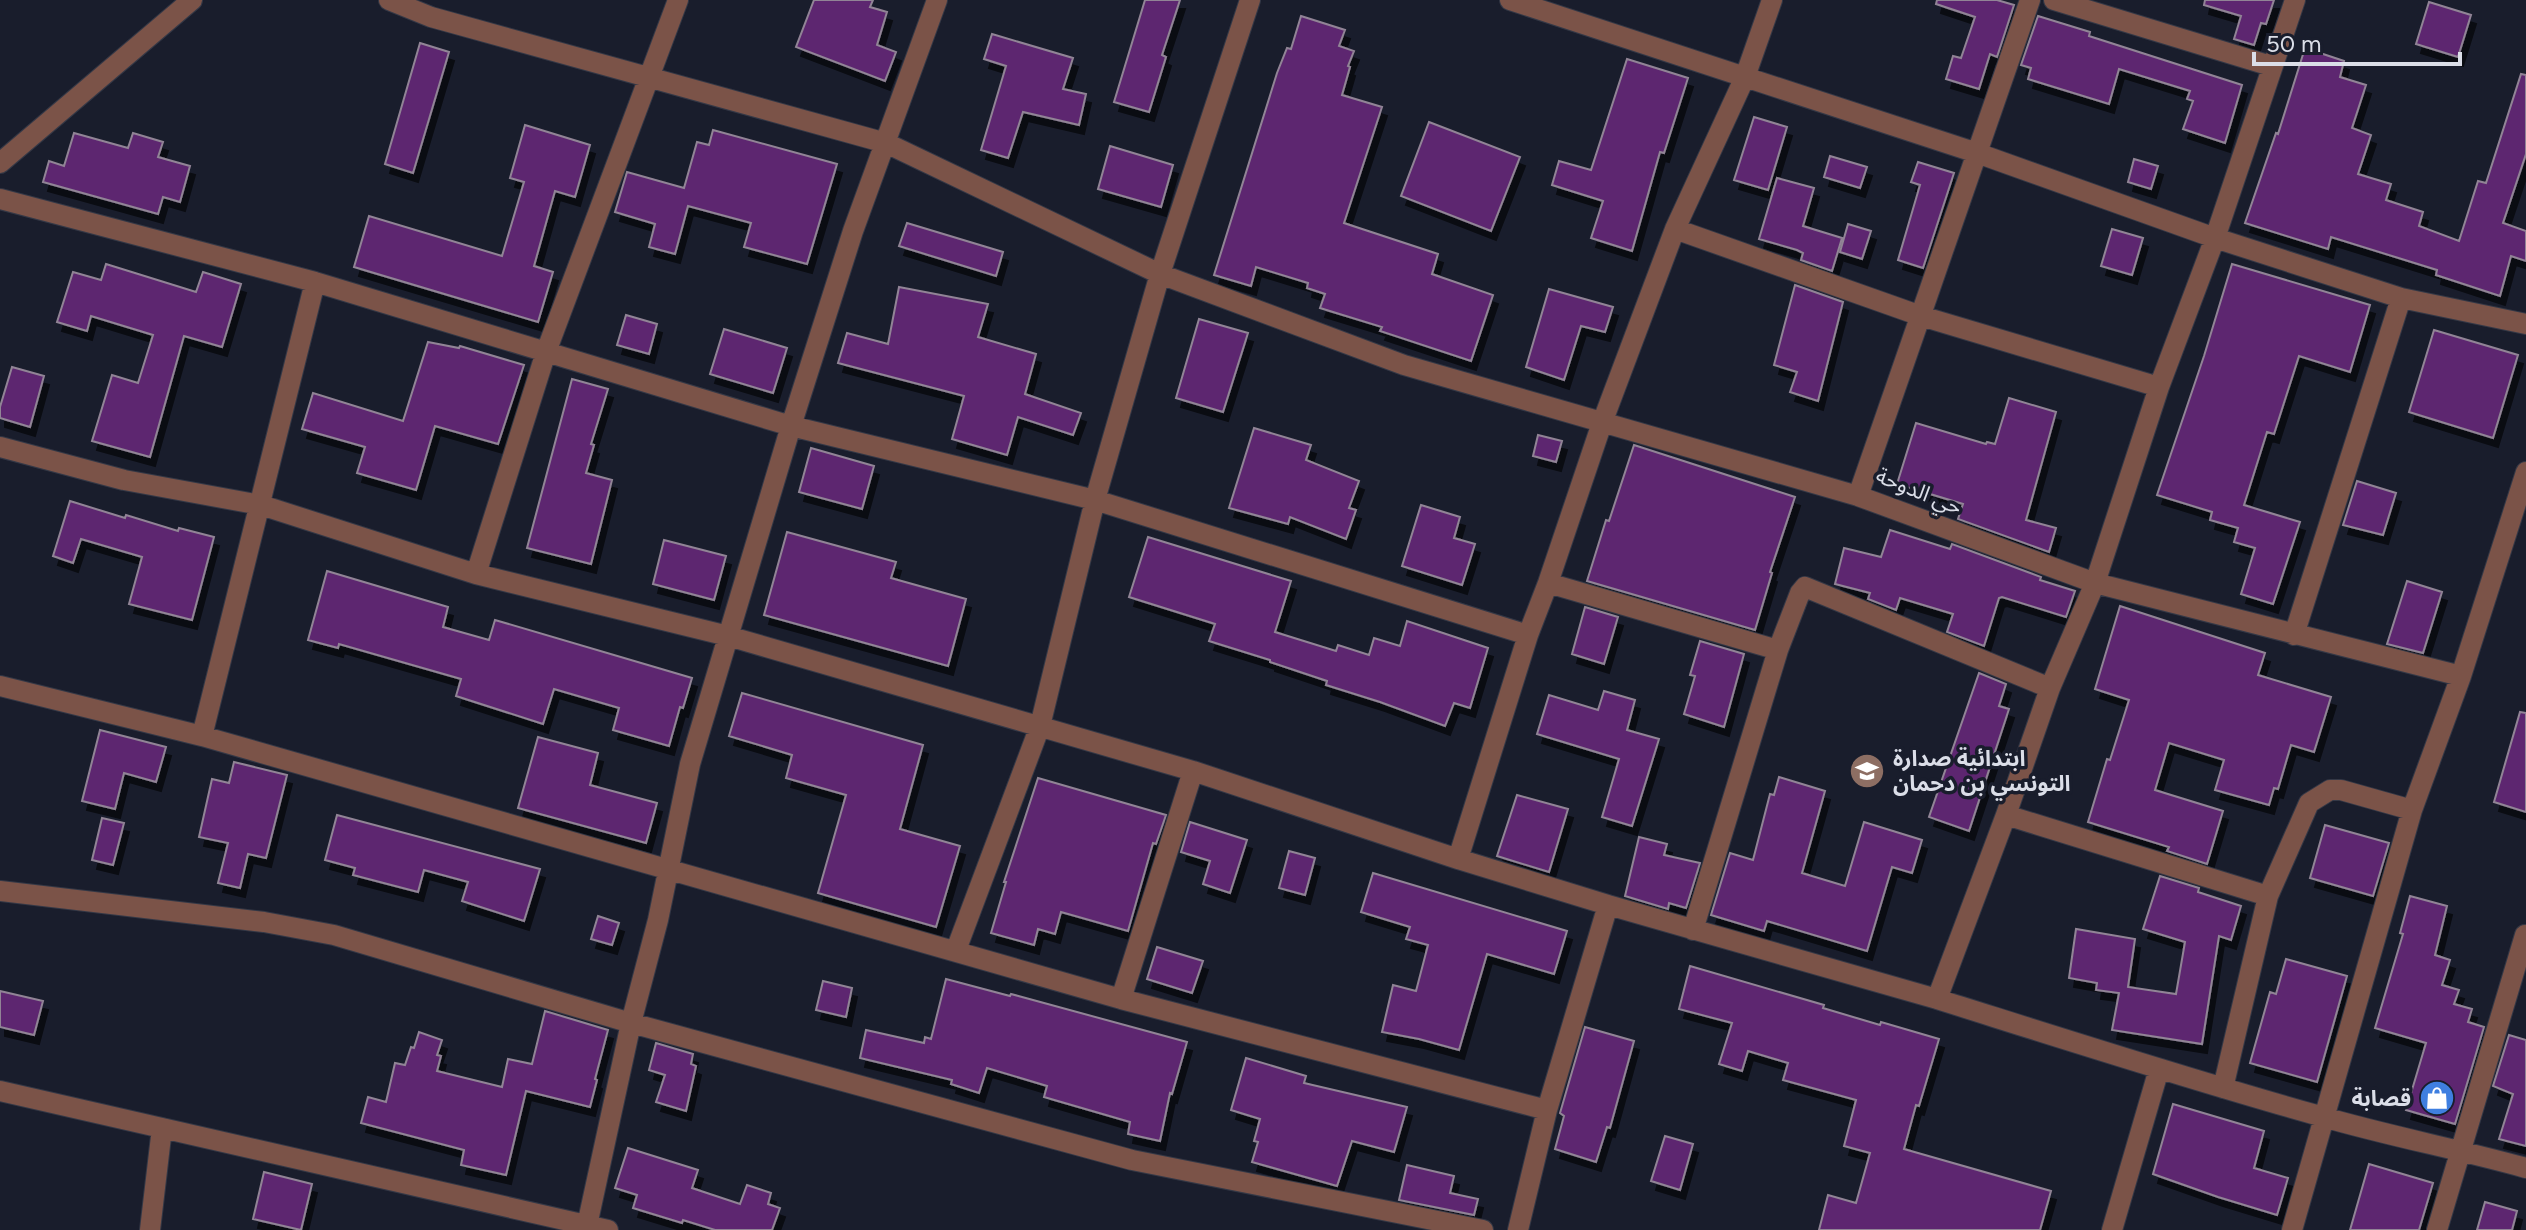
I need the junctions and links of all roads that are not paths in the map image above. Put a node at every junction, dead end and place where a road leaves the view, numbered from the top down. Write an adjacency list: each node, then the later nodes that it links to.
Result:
1 (192, 0): 16 (street)
2 (389, 0): 12 (street)
3 (678, 0): 12 (street)
4 (937, 0): 14 (street)
5 (1250, 0): 20 (street)
6 (1514, 0): 13 (street)
7 (1772, 0): 13 (street)
8 (2030, 0): 15 (street, حي الدوحة)
9 (2054, 0): 11 (street)
10 (2295, 0): 11 (street)
11 (2271, 66): 19 (street)
12 (649, 77): 14 (street); 25 (street)
13 (1745, 77): 15 (street); 18 (street)
14 (886, 143): 20 (street); 28 (street)
15 (1977, 153): 19 (street); 23 (street, حي الدوحة)
16 (0, 163)
17 (0, 199): 21 (street)
18 (1675, 229): 23 (street); 27 (street)
19 (2215, 238): 22 (street); 26 (street)
20 (1160, 274): 27 (street); 32 (street)
21 (315, 282): 25 (street); 33 (street)
22 (2401, 298): 24 (street); 38 (street)
23 (1921, 316): 26 (street); 31 (street, حي الدوحة)
24 (2526, 324)
25 (546, 352): 28 (street); 34 (street)
26 (2159, 387): 36 (street)
27 (1602, 423): 31 (street); 35 (street)
28 (791, 426): 32 (street); 39 (street)
29 (0, 447): 33 (street)
30 (2526, 472): 41 (street)
31 (1858, 496): 36 (street, حي الدوحة)
32 (1095, 500): 37 (street); 44 (street)
33 (261, 505): 34 (street); 45 (street)
34 (476, 574): 39 (street)
35 (1548, 583): 37 (street); 40 (street)
36 (2095, 583): 38 (street, حي الدوحة); 43 (street)
37 (1528, 635): 49 (street)
38 (2294, 635): 41 (street, حي الدوحة)
39 (728, 636): 44 (street); 50 (street)
40 (1778, 650): 43 (street); 54 (street)
41 (2461, 676): 47 (street)
42 (0, 686): 45 (street)
43 (2050, 688): 48 (street)
44 (1040, 726): 46 (street); 56 (street)
45 (202, 736): 50 (street)
46 (1193, 771): 49 (street); 57 (street)
47 (2412, 810): 52 (street); 64 (street)
48 (2006, 815): 52 (street); 58 (street)
49 (1458, 859): 53 (street)
50 (668, 871): 56 (street); 59 (street)
51 (0, 891): 59 (street)
52 (2268, 896): 61 (street)
53 (1608, 905): 54 (street); 63 (street)
54 (1693, 930): 58 (street)
55 (2525, 935): 66 (street)
56 (956, 950): 57 (street)
57 (1121, 999): 63 (street)
58 (1937, 999): 60 (street)
59 (631, 1023): 68 (street); 70 (street)
60 (2159, 1069): 61 (street); 72 (street)
61 (2223, 1088): 64 (street)
62 (0, 1091): 65 (street)
63 (1547, 1110): 71 (street)
64 (2324, 1117): 66 (street); 73 (street)
65 (162, 1128): 68 (street); 69 (street)
66 (2460, 1149): 67 (street); 74 (street)
67 (2526, 1168)
68 (594, 1228)
69 (150, 1230)
70 (1483, 1230)
71 (1518, 1230)
72 (2112, 1230)
73 (2292, 1230)
74 (2437, 1230)

